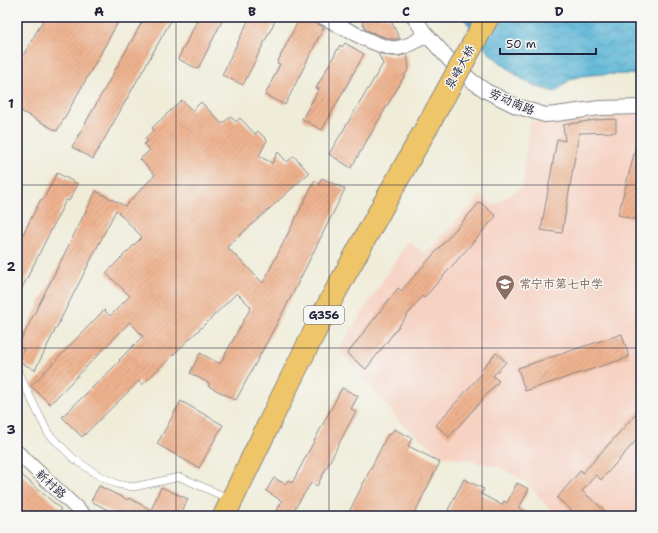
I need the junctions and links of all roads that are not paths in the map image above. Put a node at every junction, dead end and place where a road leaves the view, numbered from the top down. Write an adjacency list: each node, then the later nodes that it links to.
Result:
1 (323, 17): 4 (street)
2 (414, 17): 4 (street, 劳动南路)
3 (488, 17): 8 (highway, 泉峰大桥 / G356, bridge)
4 (426, 34): 5 (street, 劳动南路)
5 (641, 107)
6 (17, 370): 8 (lane)
7 (17, 452): 9 (street, 新村路)
8 (228, 508)
9 (84, 515)

